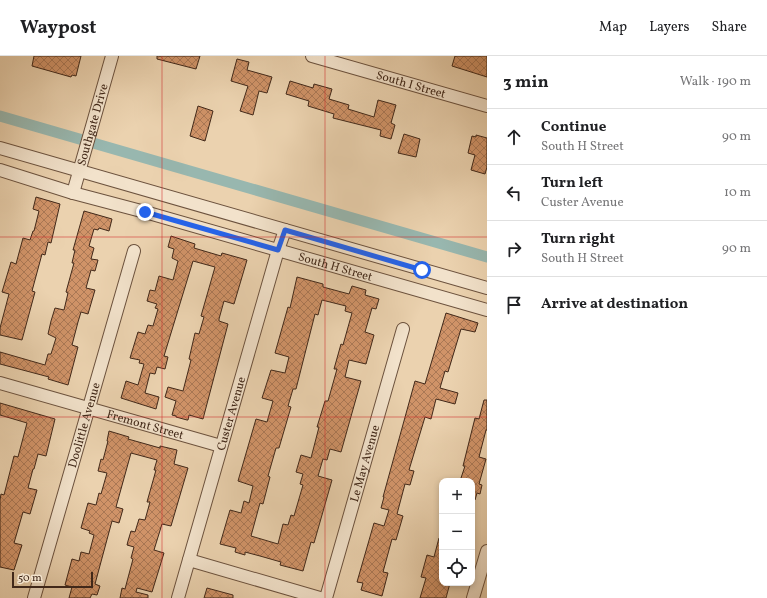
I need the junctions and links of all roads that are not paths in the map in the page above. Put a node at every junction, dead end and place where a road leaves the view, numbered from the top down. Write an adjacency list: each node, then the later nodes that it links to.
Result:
1 (112, 56): 6 (street, Southgate Drive)
2 (312, 56): 3 (street, South I Street)
3 (487, 106)
4 (0, 148): 6 (street, South H Street)
5 (0, 170): 7 (street, South H Street)
6 (79, 172): 7 (street, Southgate Drive); 8 (street, South H Street)
7 (73, 192): 9 (street, South H Street)
8 (285, 230): 9 (street, Custer Avenue); 11 (street, South H Street)
9 (278, 250): 12 (street, South H Street); 16 (street, Custer Avenue)
10 (134, 251): 15 (street, Doolittle Avenue)
11 (487, 288)
12 (487, 310)
13 (403, 329): 22 (street, Le May Avenue)
14 (0, 383): 15 (street, Fremont Street)
15 (88, 408): 16 (street, Fremont Street); 19 (street, Doolittle Avenue)
16 (221, 446): 18 (street, Custer Avenue)
17 (487, 551): 23 (street)
18 (189, 560): 20 (street, Custer Avenue); 21 (street)
19 (34, 598)
20 (178, 598)
21 (320, 598)
22 (326, 598)
23 (473, 598)

